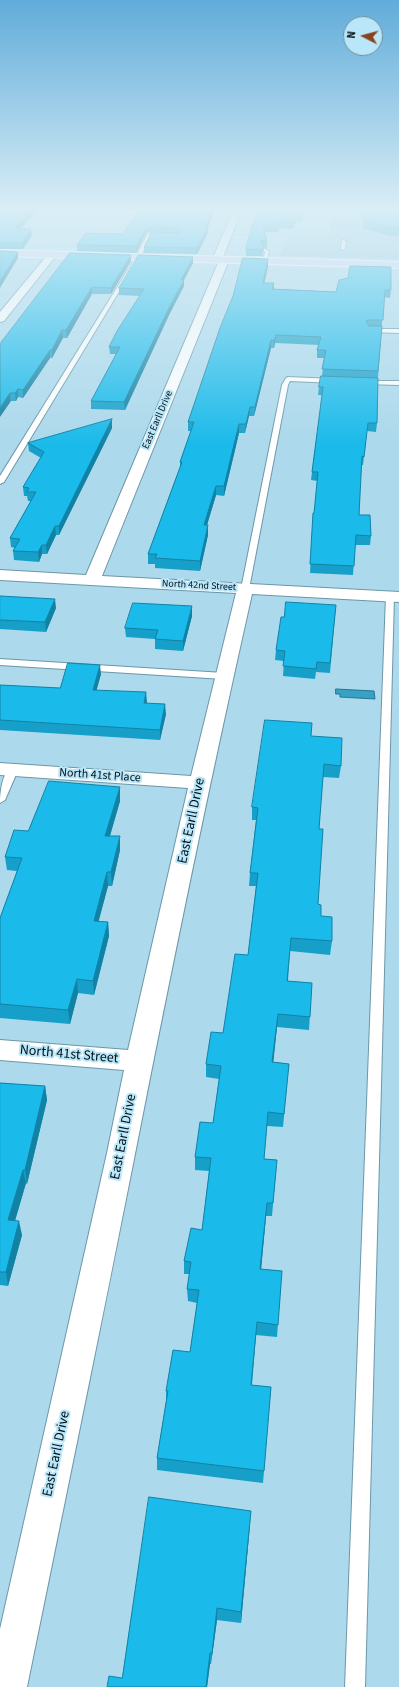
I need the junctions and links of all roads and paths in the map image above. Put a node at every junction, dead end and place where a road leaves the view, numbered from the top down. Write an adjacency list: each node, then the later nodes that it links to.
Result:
1 (25, 288): 4 (street)
2 (119, 288): 10 (lane)
3 (211, 288): 12 (street, East Earll Drive)
4 (0, 319)
5 (369, 330): 6 (lane)
6 (399, 331)
7 (344, 381): 13 (lane)
8 (360, 382): 9 (lane)
9 (399, 383)
10 (0, 482)
11 (0, 576): 12 (street, North 42nd Street)
12 (92, 581): 13 (street, North 42nd Street)
13 (245, 589): 14 (street, North 42nd Street); 16 (street, East Earll Drive)
14 (394, 596): 23 (lane)
15 (0, 662): 16 (lane)
16 (224, 676): 18 (street, East Earll Drive)
17 (6, 770): 18 (street, North 41st Place); 19 (lane)
18 (200, 783): 21 (street, East Earll Drive)
19 (0, 800)
20 (0, 1050): 21 (street, North 41st Street)
21 (139, 1061): 22 (street, East Earll Drive)
22 (7, 1687)
23 (355, 1687)

